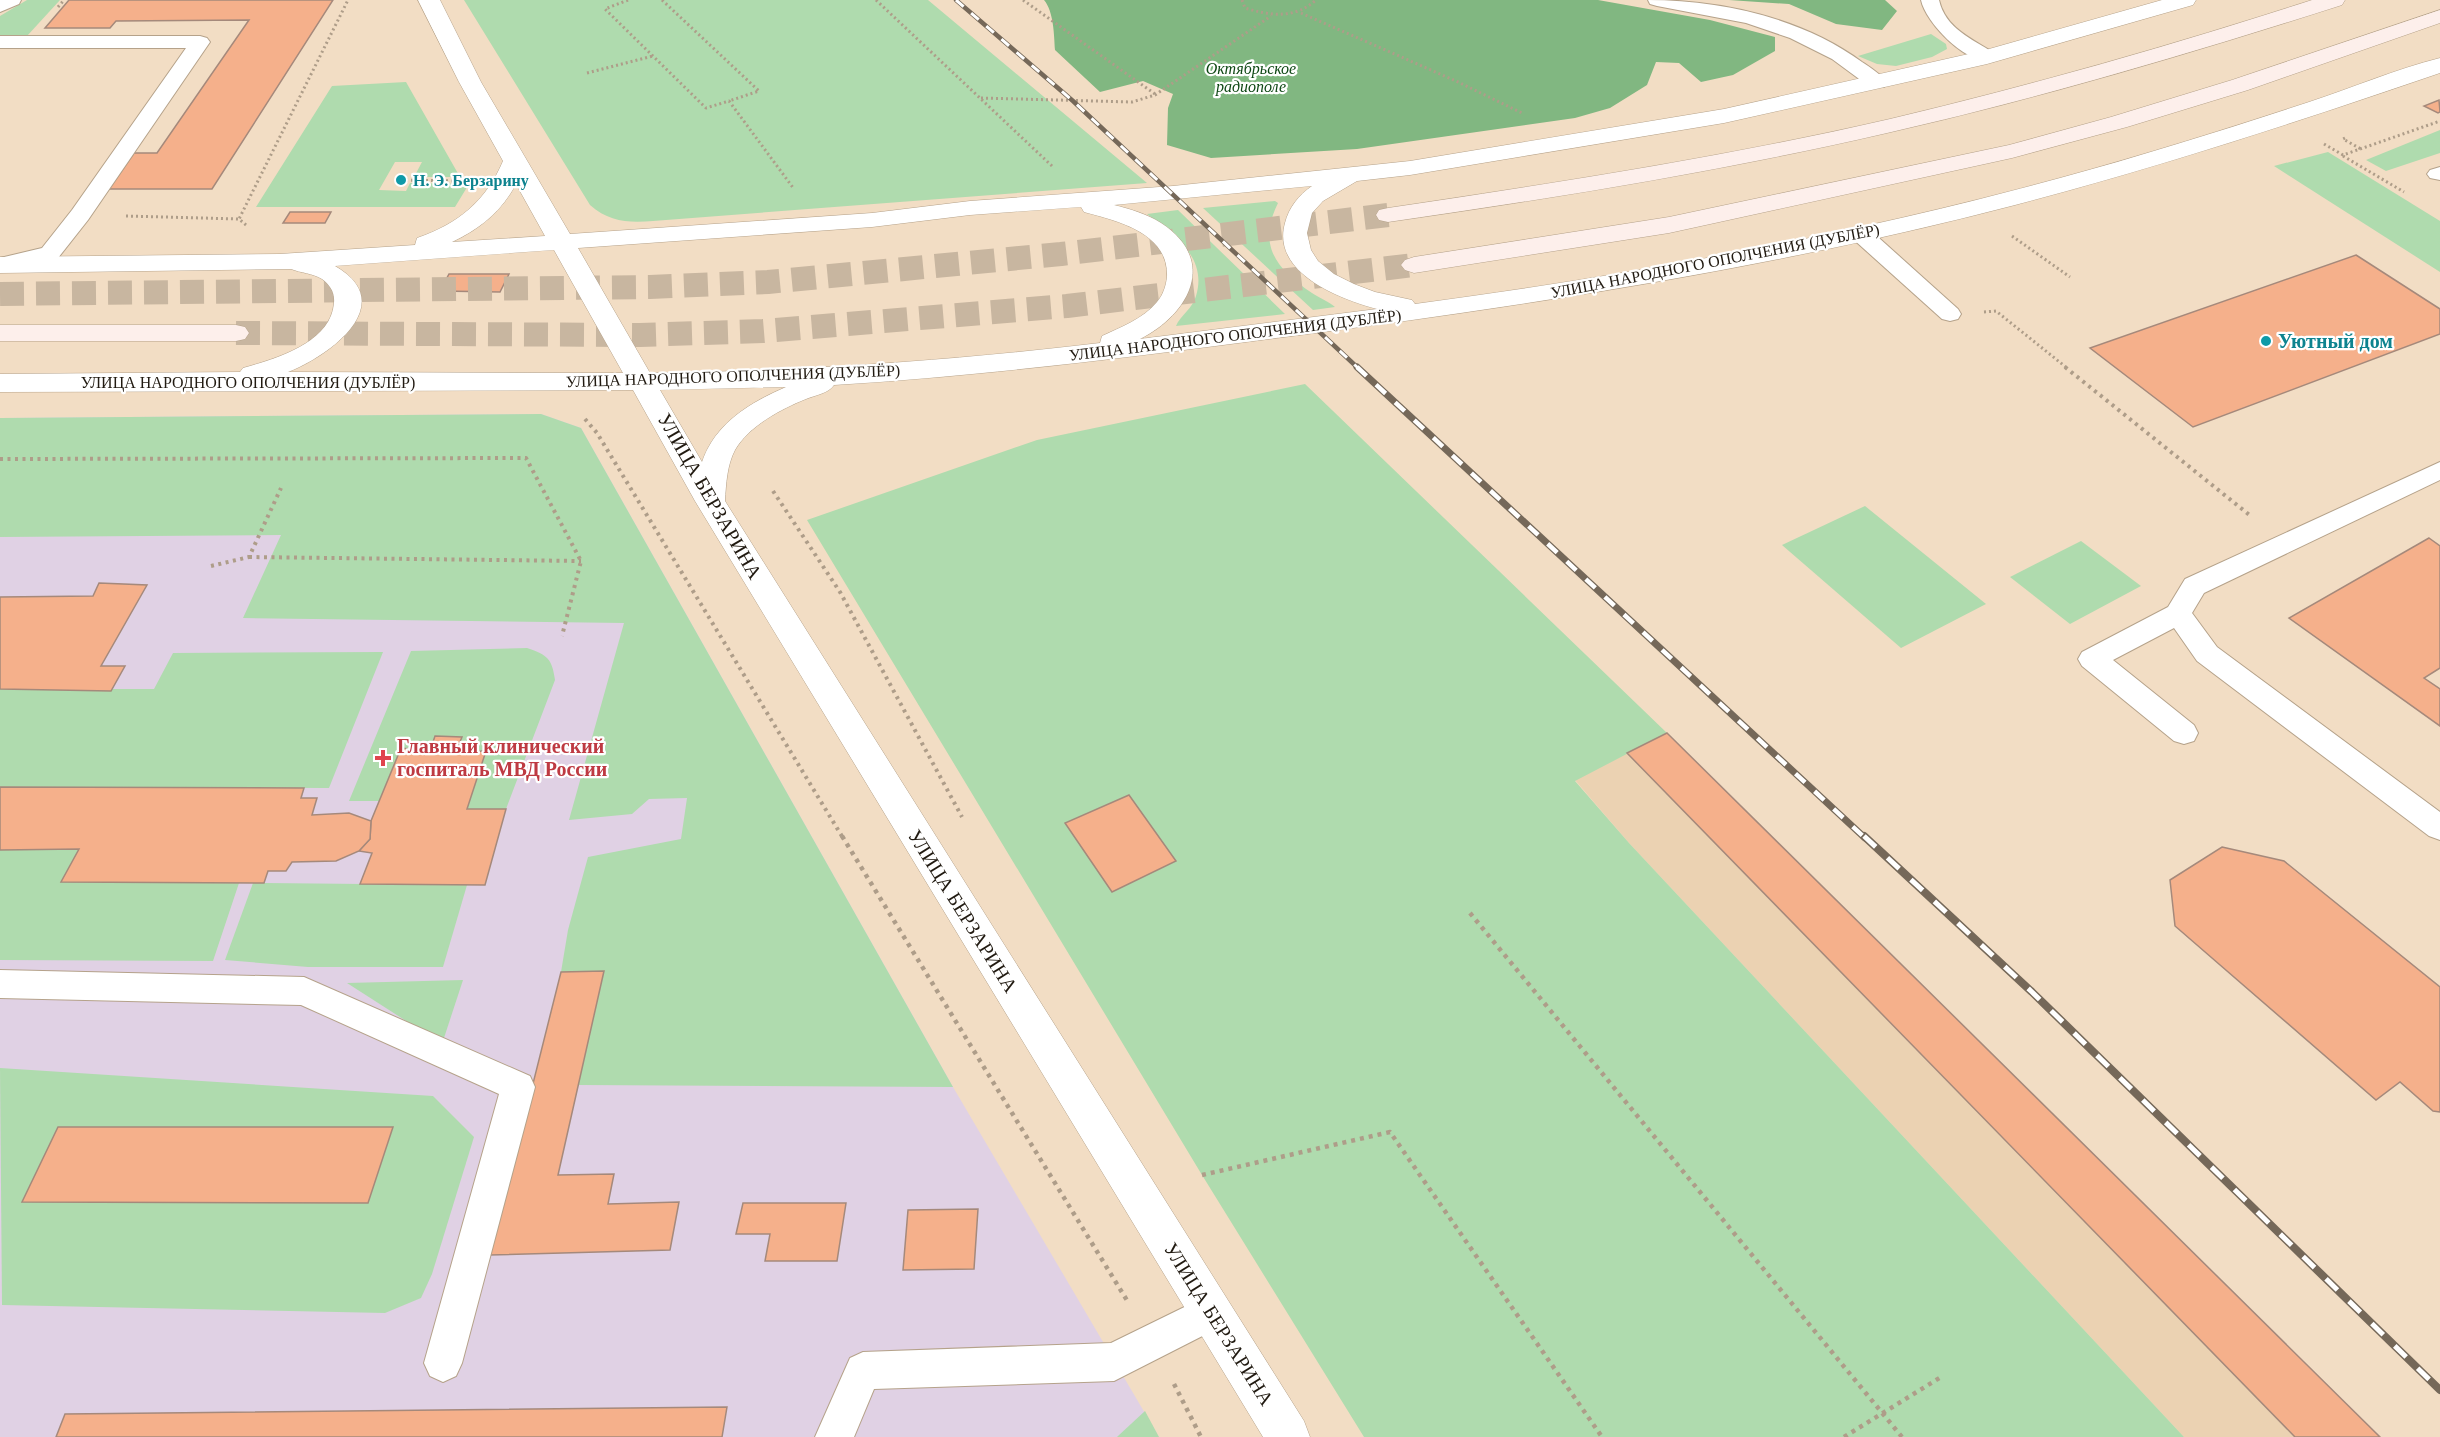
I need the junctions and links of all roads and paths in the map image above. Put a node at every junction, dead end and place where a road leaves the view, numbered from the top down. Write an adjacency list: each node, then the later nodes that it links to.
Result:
1 (12, 0): 14 (lane)
2 (348, 0): 43 (path)
3 (429, 0): 33 (street)
4 (630, 0): 19 (path)
5 (662, 0): 26 (path)
6 (876, 0): 25 (path)
7 (1023, 0): 24 (path)
8 (1242, 0): 16 (path)
9 (1316, 0): 15 (path)
10 (1657, 0): 23 (lane)
11 (1930, 0): 20 (lane)
12 (2186, 0): 20 (street)
13 (2334, 0): 41 (main road)
14 (0, 6)
15 (1301, 13): 16 (path); 27 (path)
16 (1271, 16): 24 (path)
17 (2440, 16): 51 (main road)
18 (0, 42): 42 (lane)
19 (653, 56): 22 (path); 26 (path)
20 (1987, 57): 23 (street)
21 (2440, 65): 46 (street, УЛИЦА НАРОДНОГО ОПОЛЧЕНИЯ (ДУБЛЁР))
22 (587, 73)
23 (1877, 82): 35 (street)
24 (1155, 95): 25 (path)
25 (981, 98): 34 (path)
26 (729, 101): 38 (path)
27 (1529, 116)
28 (2440, 121): 31 (path)
29 (2351, 136): 31 (path)
30 (2320, 142): 32 (path)
31 (2361, 149): 32 (path)
32 (2343, 155): 39 (path)
33 (516, 159): 47 (street); 48 (street)
34 (1055, 169)
35 (1363, 173): 40 (street); 53 (street)
36 (401, 180): 37 (path)
37 (465, 181)
38 (795, 189)
39 (2411, 196)
40 (1039, 203): 47 (street); 57 (street)
41 (1388, 214)
42 (80, 215): 43 (path); 50 (lane)
43 (239, 219): 44 (path)
44 (248, 226)
45 (2006, 233): 52 (path)
46 (1861, 234): 53 (street, УЛИЦА НАРОДНОГО ОПОЛЧЕНИЯ (ДУБЛЁР)); 54 (lane)
47 (563, 242): 48 (street); 60 (street, УЛИЦА БЕРЗАРИНА)
48 (393, 253): 49 (street)
49 (280, 262): 50 (street); 59 (street)
50 (0, 265)
51 (1414, 265)
52 (2070, 277)
53 (1446, 307): 57 (street, УЛИЦА НАРОДНОГО ОПОЛЧЕНИЯ (ДУБЛЁР))
54 (1950, 314): 68 (path)
55 (0, 333): 56 (main road)
56 (236, 333)
57 (1070, 356): 58 (street, УЛИЦА НАРОДНОГО ОПОЛЧЕНИЯ (ДУБЛЁР))
58 (860, 374): 60 (street, УЛИЦА НАРОДНОГО ОПОЛЧЕНИЯ (ДУБЛЁР)); 67 (street)
59 (224, 381): 60 (street, УЛИЦА НАРОДНОГО ОПОЛЧЕНИЯ (ДУБЛЁР)); 61 (street, УЛИЦА НАРОДНОГО ОПОЛЧЕНИЯ (ДУБЛЁР))
60 (643, 382): 67 (street, УЛИЦА БЕРЗАРИНА)
61 (0, 383)
62 (577, 415): 81 (path)
63 (0, 459): 70 (path)
64 (2440, 470): 68 (lane)
65 (281, 488): 69 (path)
66 (772, 491): 75 (path)
67 (710, 501): 80 (street, УЛИЦА БЕРЗАРИНА)
68 (2285, 544): 72 (lane)
69 (249, 557): 70 (path); 71 (path)
70 (581, 561): 73 (path)
71 (211, 566)
72 (2178, 614): 74 (lane); 76 (lane)
73 (562, 636)
74 (2184, 733)
75 (962, 818)
76 (2440, 828)
77 (1470, 914): 84 (path)
78 (0, 984): 82 (lane)
79 (1202, 1174): 88 (path)
80 (1211, 1312): 81 (lane); 87 (street, УЛИЦА БЕРЗАРИНА)
81 (1152, 1342): 85 (lane); 86 (path)
82 (443, 1363)
83 (1941, 1377): 84 (path)
84 (1884, 1414): 89 (path); 90 (path)
85 (834, 1437)
86 (1201, 1437)
87 (1288, 1437)
88 (1602, 1437)
89 (1844, 1437)
90 (1902, 1437)

